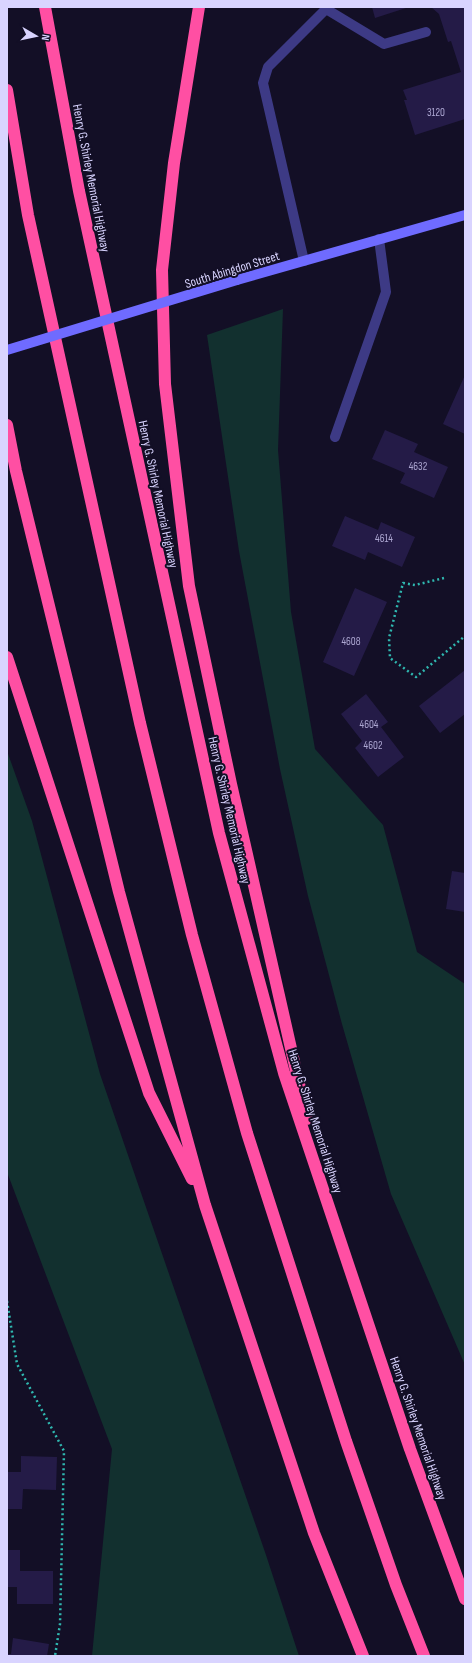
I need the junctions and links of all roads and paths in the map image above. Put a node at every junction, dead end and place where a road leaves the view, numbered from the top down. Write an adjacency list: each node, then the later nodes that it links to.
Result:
1 (45, 7): 15 (highway, Henry G. Shirley Memorial Highway)
2 (198, 7): 15 (highway)
3 (327, 8): 4 (lane); 8 (lane)
4 (426, 32)
5 (7, 90): 21 (highway)
6 (465, 215): 7 (street, South Abingdon Street)
7 (379, 239): 8 (street, South Abingdon Street); 11 (lane)
8 (304, 261): 9 (street, South Abingdon Street, bridge)
9 (7, 350)
10 (7, 425): 16 (highway)
11 (335, 437)
12 (444, 578): 13 (path)
13 (465, 636)
14 (7, 657): 16 (highway)
15 (322, 1185): 18 (highway, Henry G. Shirley Memorial Highway)
16 (205, 1205): 20 (highway)
17 (7, 1301): 19 (path)
18 (465, 1599)
19 (55, 1656)
20 (363, 1656)
21 (424, 1656)

